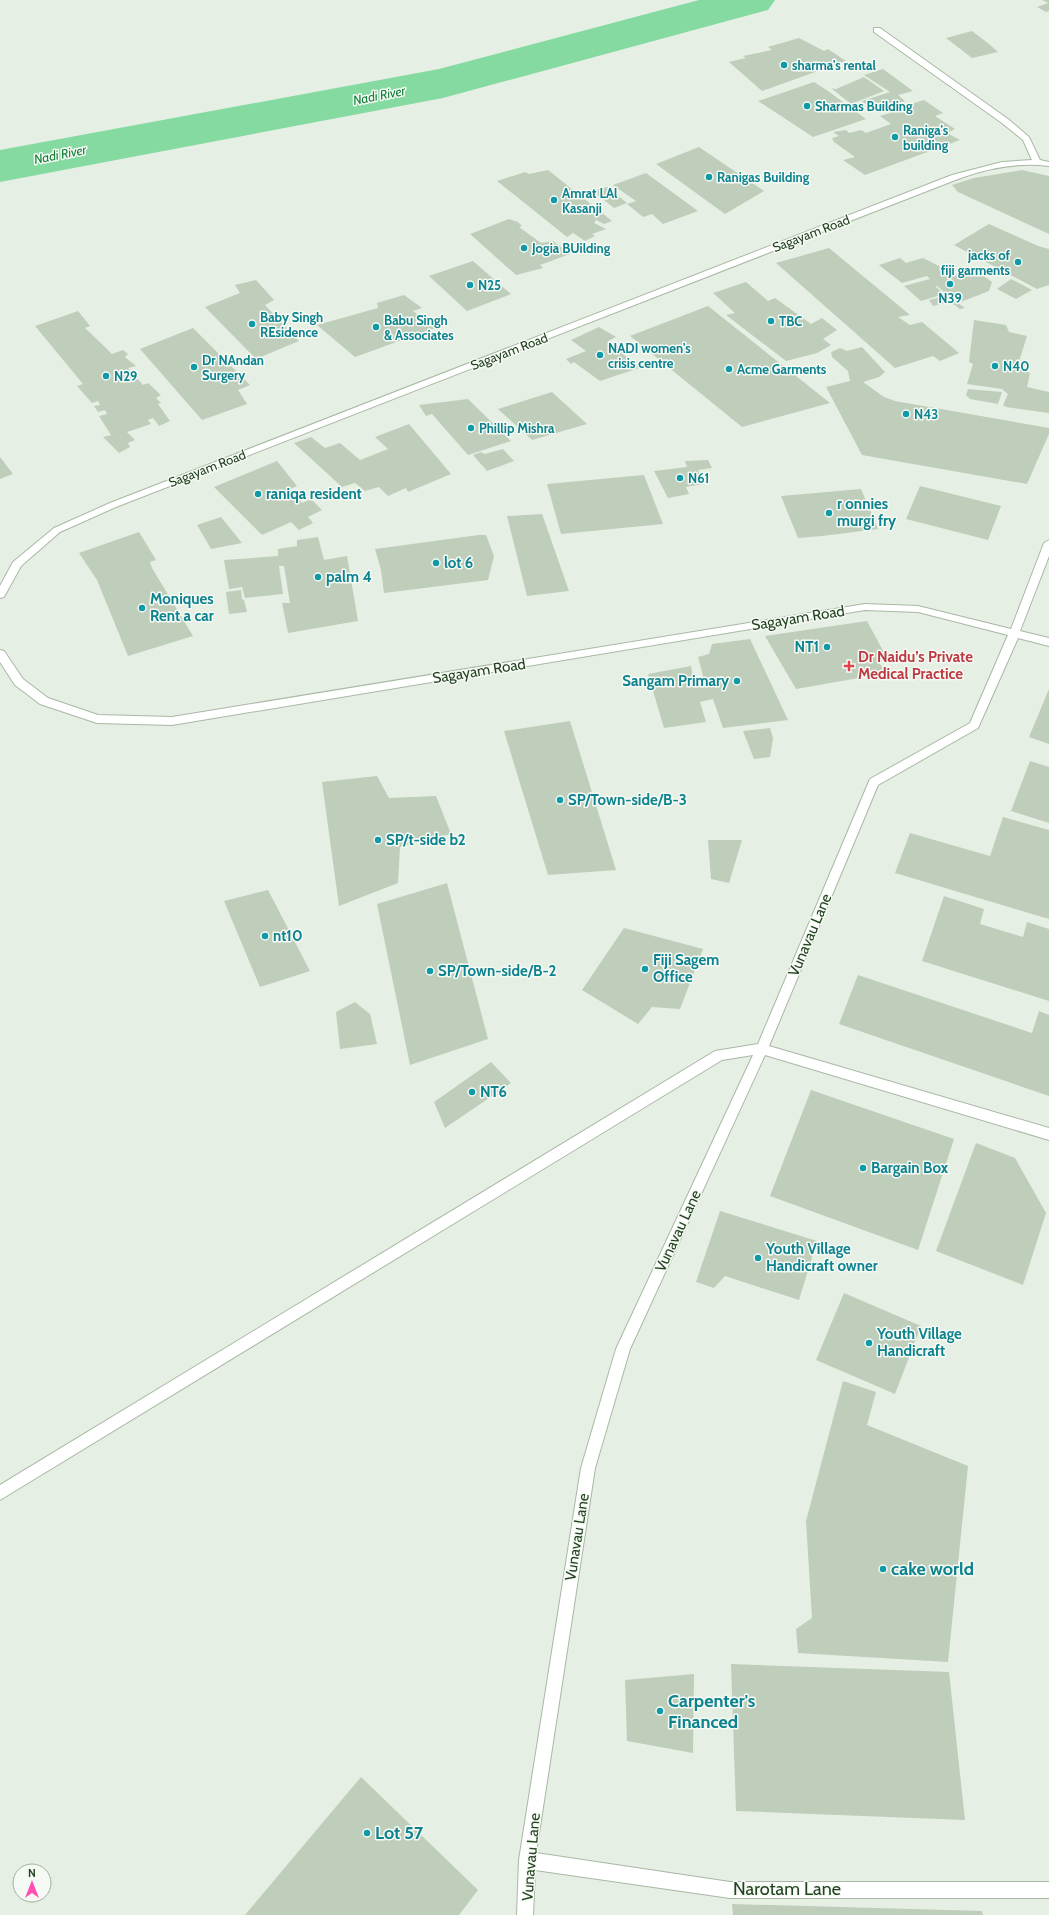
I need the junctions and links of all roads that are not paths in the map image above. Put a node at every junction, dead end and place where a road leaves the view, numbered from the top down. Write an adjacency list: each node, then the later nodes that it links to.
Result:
1 (877, 30): 2 (street)
2 (1037, 162): 3 (street, Sagayam Road); 5 (street, Sagayam Road)
3 (1049, 164)
4 (1049, 543): 6 (street, Vunavau Lane)
5 (0, 595)
6 (1014, 632): 7 (street, Sagayam Road); 8 (street, Sagayam Road); 9 (street, Vunavau Lane)
7 (1049, 642)
8 (0, 654)
9 (762, 1049): 10 (street); 11 (street); 12 (street, Vunavau Lane)
10 (1049, 1134)
11 (0, 1493)
12 (527, 1860): 13 (street, Narotam Lane); 14 (street, Vunavau Lane)
13 (1049, 1890)
14 (525, 1915)

